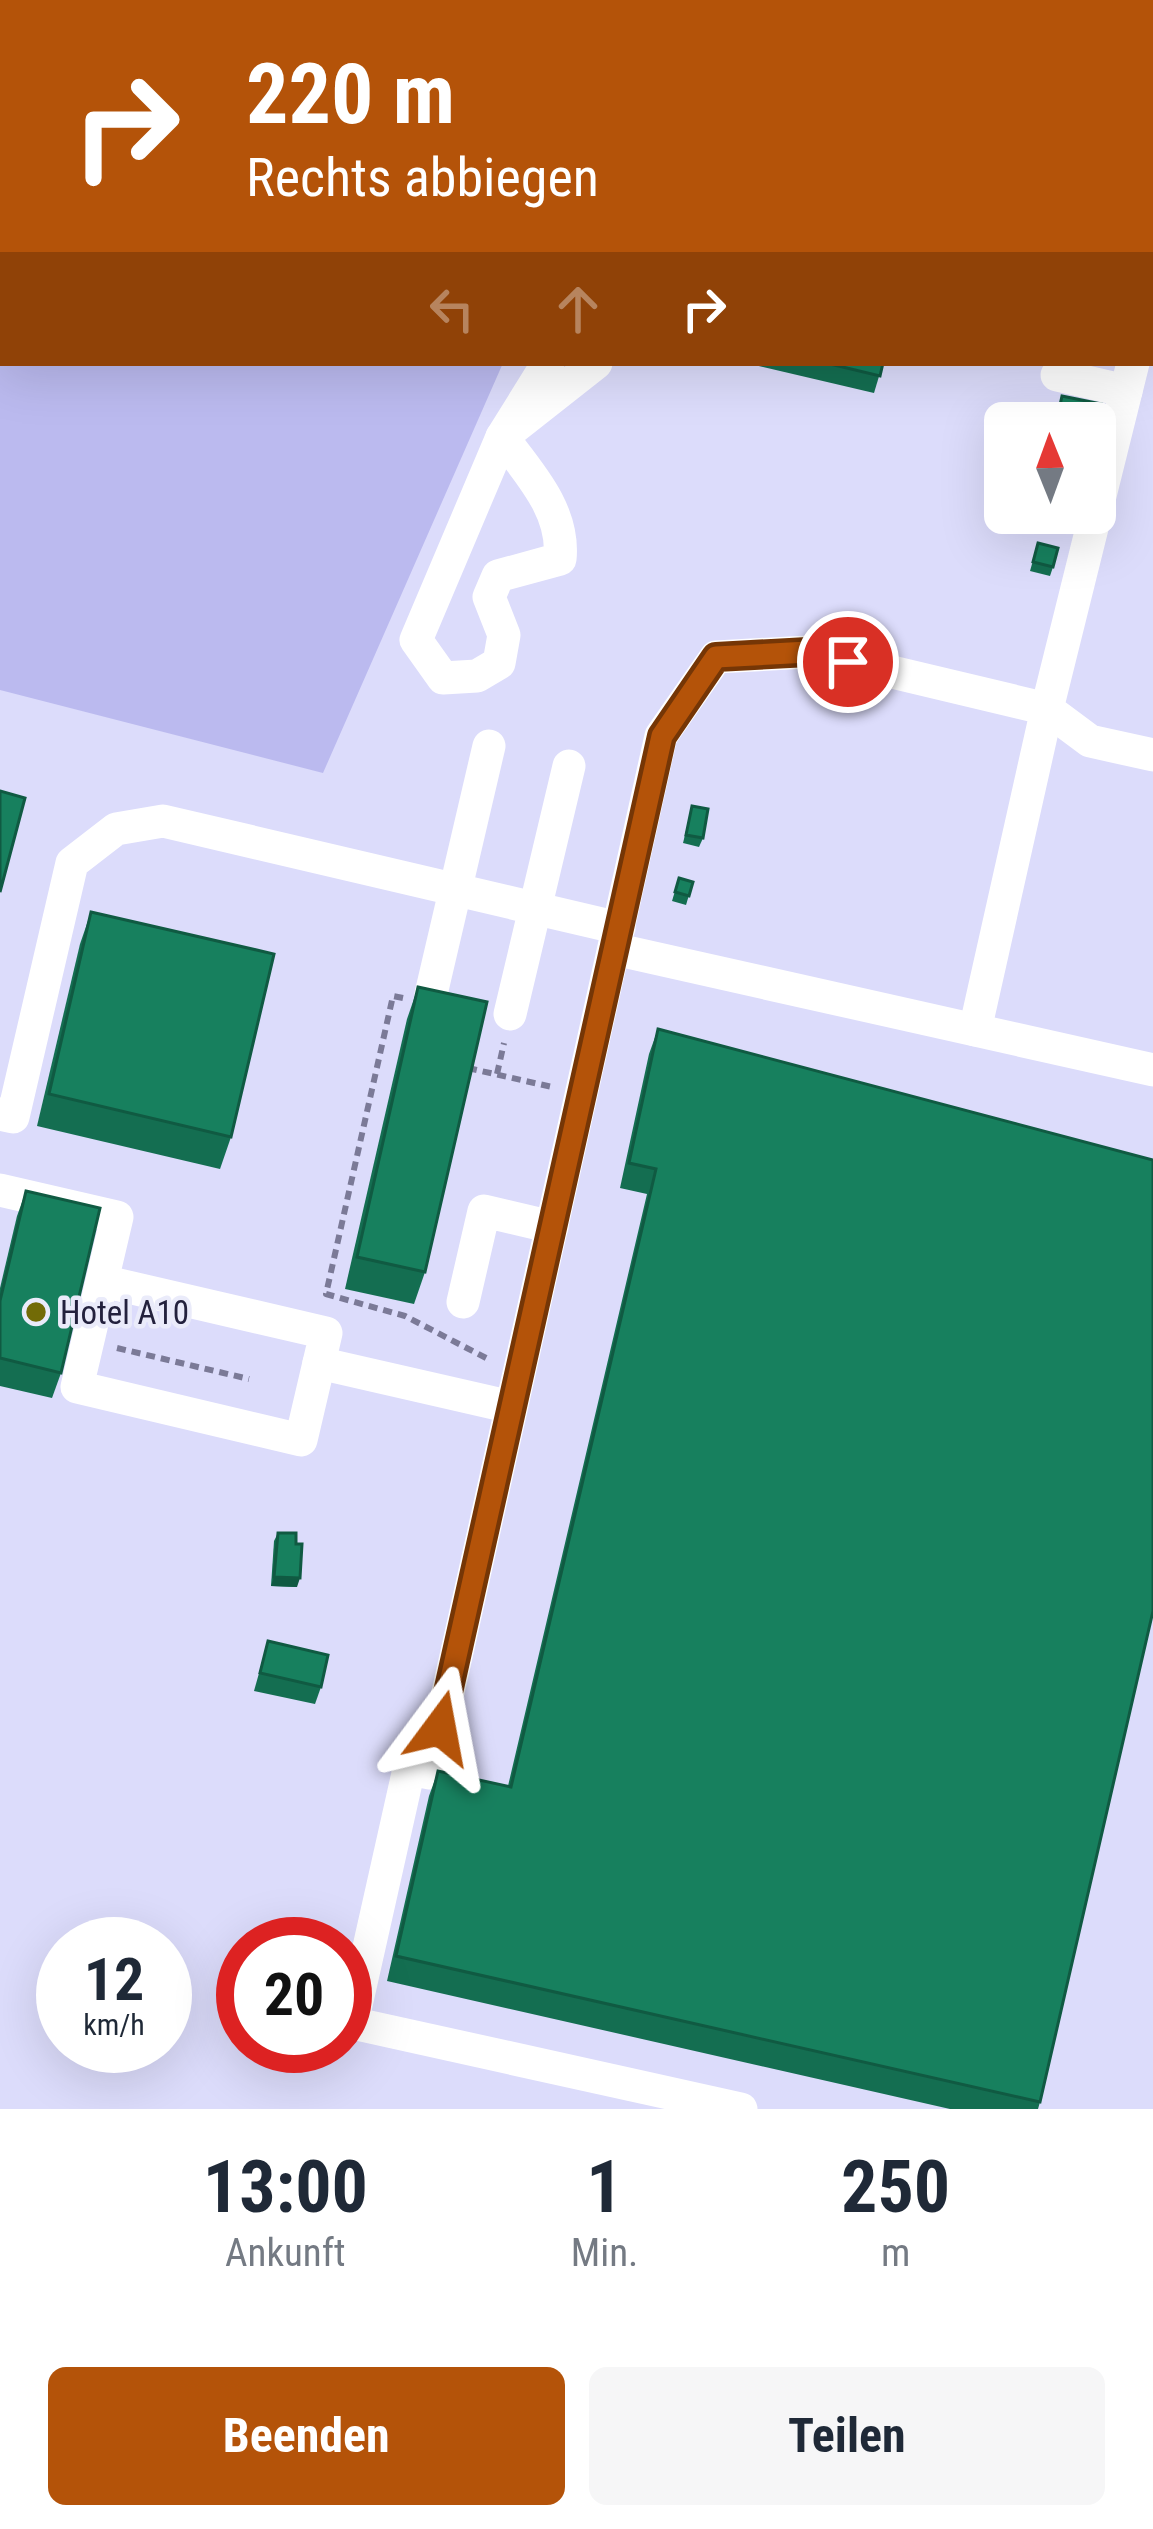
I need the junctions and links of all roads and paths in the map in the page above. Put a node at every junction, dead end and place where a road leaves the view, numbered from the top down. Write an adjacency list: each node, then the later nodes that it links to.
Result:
1 (546, 366): 5 (lane)
2 (592, 366): 5 (lane)
3 (1049, 367): 4 (lane)
4 (1129, 377): 6 (lane)
5 (502, 437): 5 (lane)
6 (1047, 710): 8 (lane); 12 (lane); 15 (lane)
7 (489, 746): 10 (lane)
8 (1153, 755)
9 (568, 766): 11 (lane)
10 (455, 890): 11 (lane); 13 (lane); 19 (lane)
11 (535, 908): 12 (lane); 14 (lane)
12 (616, 939): 15 (lane); 18 (lane)
13 (423, 997): 27 (path)
14 (510, 1014)
15 (975, 1030): 17 (lane)
16 (468, 1067): 18 (path)
17 (1153, 1070)
18 (581, 1094): 21 (lane)
19 (0, 1114)
20 (0, 1190): 22 (lane)
21 (551, 1228): 23 (lane); 27 (lane)
22 (103, 1281): 24 (lane); 25 (lane)
23 (463, 1302)
24 (88, 1341): 25 (lane); 26 (path)
25 (319, 1363): 27 (lane)
26 (249, 1379)
27 (515, 1392): 28 (lane)
28 (741, 2109)

